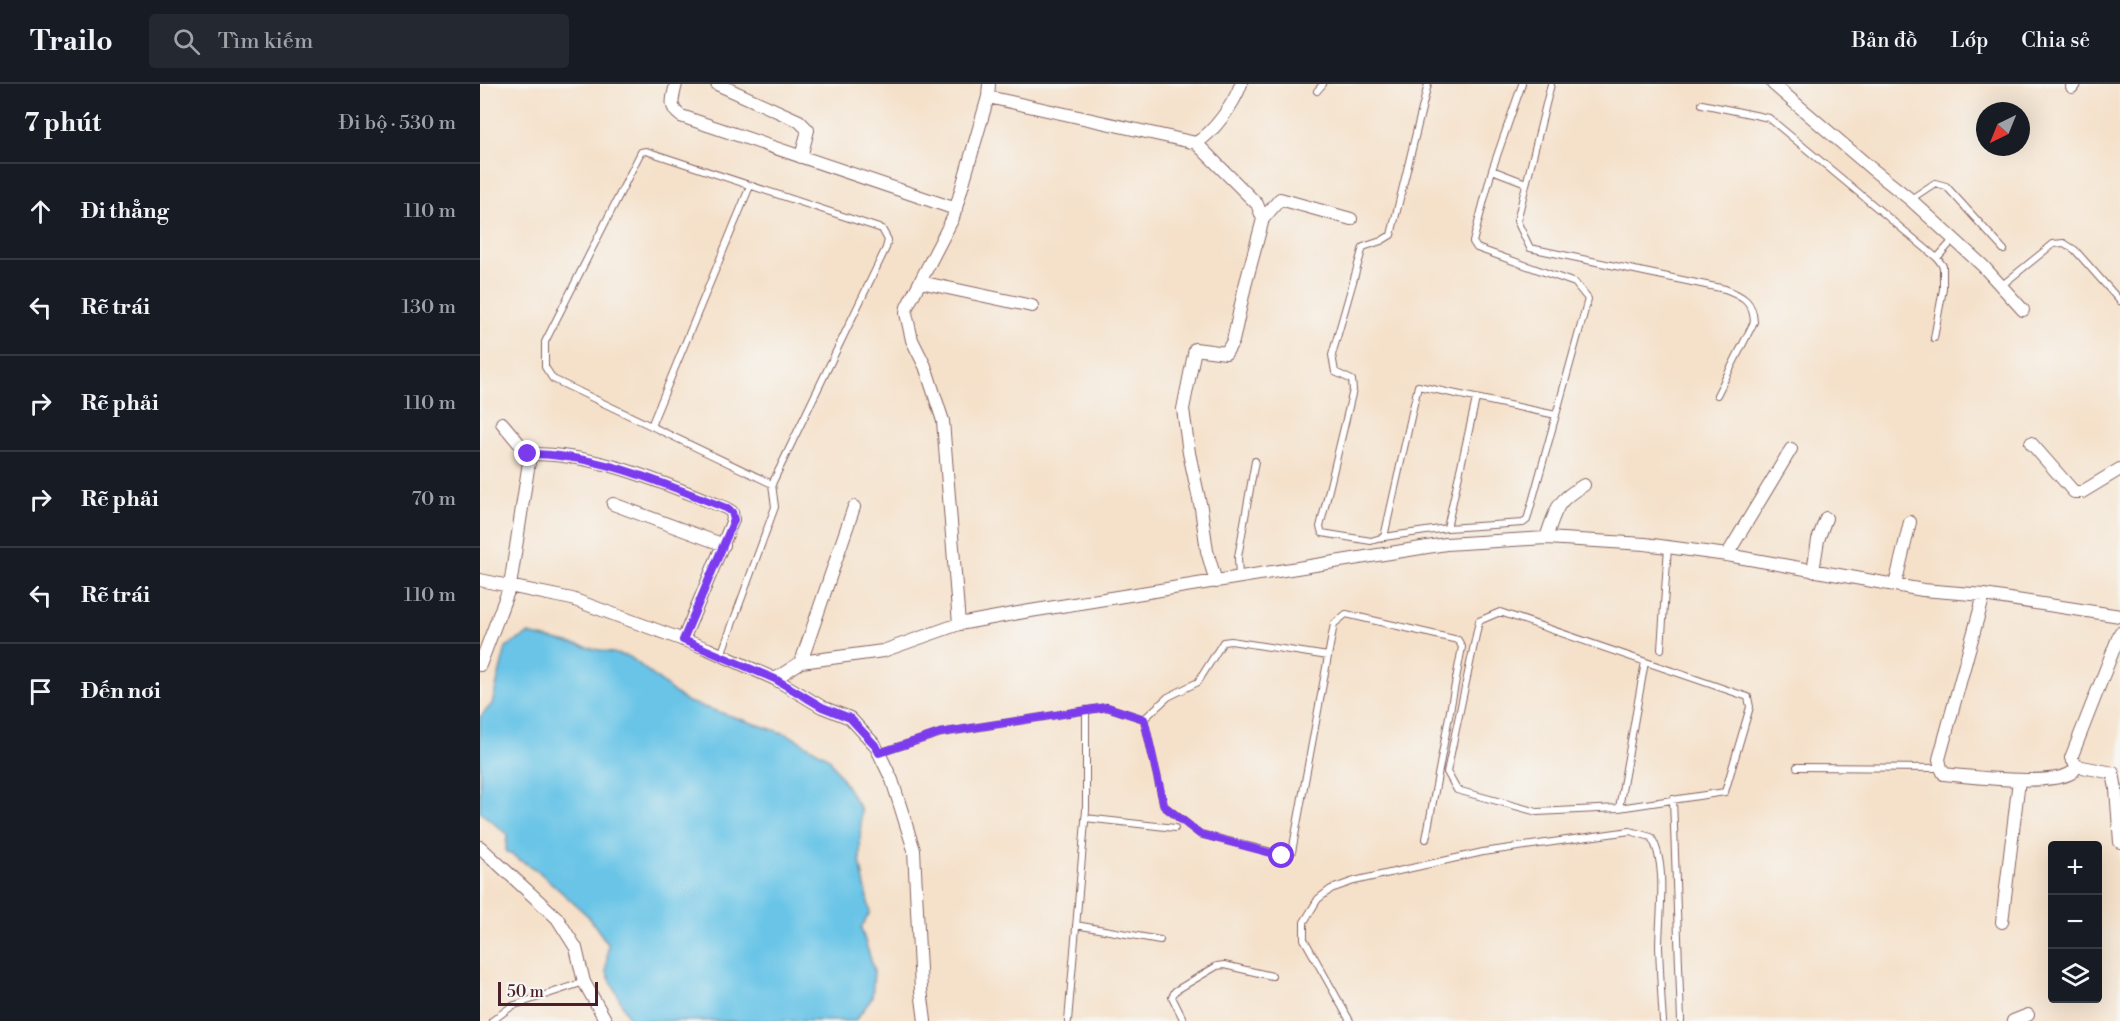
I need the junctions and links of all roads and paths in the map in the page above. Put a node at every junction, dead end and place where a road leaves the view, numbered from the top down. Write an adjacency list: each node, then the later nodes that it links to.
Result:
1 (676, 84): 14 (street)
2 (717, 84): 14 (street)
3 (989, 84): 11 (street)
4 (1241, 84): 13 (street)
5 (1323, 84): 10 (lane)
6 (1428, 84): 48 (lane)
7 (1522, 84): 15 (lane)
8 (1551, 84): 16 (lane)
9 (1773, 84): 18 (street)
10 (1317, 92)
11 (988, 97): 13 (street); 19 (street)
12 (1702, 104): 24 (lane)
13 (1196, 143): 20 (street)
14 (801, 157): 19 (street)
15 (1492, 170): 16 (lane); 33 (lane)
16 (1526, 183): 31 (lane)
17 (750, 186): 35 (lane); 35 (lane); 41 (lane)
18 (1911, 200): 22 (street); 23 (lane)
19 (956, 209): 25 (street)
20 (1263, 219): 21 (street); 56 (street)
21 (1351, 219)
22 (1954, 239): 24 (lane); 26 (street)
23 (2004, 250)
24 (1937, 258): 30 (lane)
25 (920, 282): 28 (street); 61 (street)
26 (2001, 286): 27 (lane); 29 (street)
27 (2120, 301)
28 (1032, 306)
29 (2024, 310)
30 (1935, 338)
31 (1717, 395)
32 (1476, 399): 33 (lane); 47 (lane); 48 (lane)
33 (1556, 415): 47 (lane)
34 (502, 423): 38 (street)
35 (651, 426): 41 (lane)
36 (2031, 443): 40 (street)
37 (1791, 449): 52 (street)
38 (528, 454): 50 (street); 58 (street)
39 (1255, 461): 54 (lane)
40 (2120, 469)
41 (772, 484): 65 (lane)
42 (1584, 485): 49 (street)
43 (613, 504): 50 (street)
44 (854, 507): 67 (street)
45 (1827, 518): 53 (street)
46 (1910, 522): 57 (street)
47 (1447, 528): 48 (lane)
48 (1384, 537)
49 (1546, 538): 51 (street); 54 (street)
50 (724, 544): 63 (street)
51 (1668, 547): 52 (street); 64 (lane)
52 (1727, 555): 53 (street)
53 (1813, 571): 57 (street)
54 (1239, 578): 56 (street)
55 (480, 580): 58 (street)
56 (1216, 582): 61 (street)
57 (1896, 585): 59 (street)
58 (510, 586): 63 (street); 69 (street)
59 (1984, 595): 60 (street); 76 (street)
60 (2120, 616)
61 (959, 624): 67 (street)
62 (2120, 633): 74 (street)
63 (683, 640): 65 (street)
64 (1661, 649)
65 (721, 655): 70 (street)
66 (1328, 656): 72 (lane); 72 (lane); 82 (lane)
67 (801, 662): 70 (street)
68 (1645, 662): 78 (lane); 79 (lane); 79 (lane)
69 (480, 665)
70 (775, 679): 73 (street)
71 (1086, 710): 72 (lane); 73 (lane); 80 (lane)
72 (1144, 719)
73 (879, 753): 94 (street)
74 (2077, 766): 77 (street); 83 (street)
75 (1797, 768): 76 (lane)
76 (1941, 768): 77 (street)
77 (2019, 780): 85 (street)
78 (1673, 799): 79 (lane); 91 (lane)
79 (1619, 808)
80 (1085, 818): 81 (lane); 86 (lane)
81 (1175, 828)
82 (1426, 839)
83 (2120, 842)
84 (480, 847): 89 (street)
85 (2002, 922)
86 (1076, 925): 87 (lane); 95 (lane)
87 (1160, 940)
88 (1272, 976): 96 (lane)
89 (584, 982): 92 (lane); 93 (street)
90 (2028, 1015): 100 (street)
91 (1681, 1020): 99 (lane)
92 (492, 1021)
93 (606, 1021)
94 (925, 1021)
95 (1068, 1021)
96 (1184, 1021)
97 (1350, 1021): 98 (lane)
98 (1663, 1021)
99 (1673, 1021)
100 (2013, 1021)

